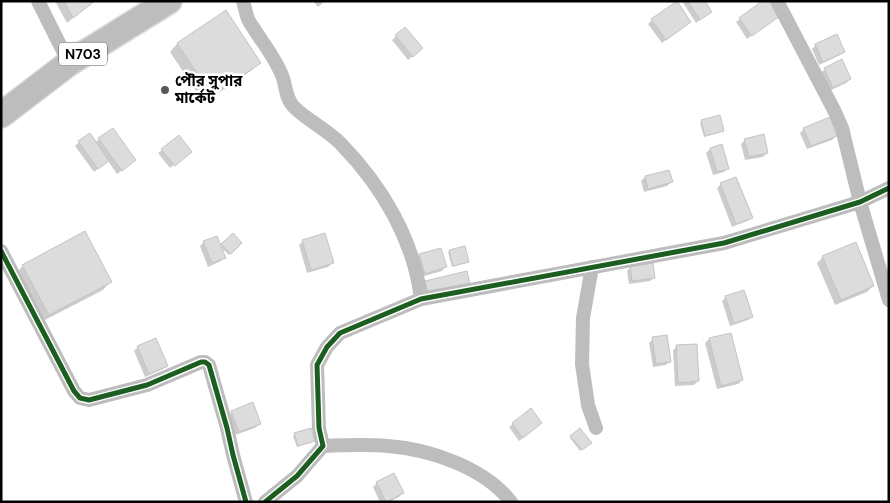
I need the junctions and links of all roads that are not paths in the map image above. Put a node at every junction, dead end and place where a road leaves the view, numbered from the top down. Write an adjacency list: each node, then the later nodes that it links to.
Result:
1 (38, 1): 5 (street)
2 (169, 1): 5 (highway, N703)
3 (243, 1): 11 (street)
4 (778, 1): 8 (street)
5 (69, 63): 6 (highway, N703)
6 (1, 115)
7 (889, 188): 8 (street)
8 (860, 202): 10 (street); 12 (street)
9 (1, 251): 15 (street)
10 (592, 267): 11 (street); 13 (street)
11 (421, 300): 14 (street)
12 (889, 300)
13 (596, 428)
14 (323, 446): 16 (street); 17 (street)
15 (246, 502)
16 (265, 502)
17 (511, 502)

